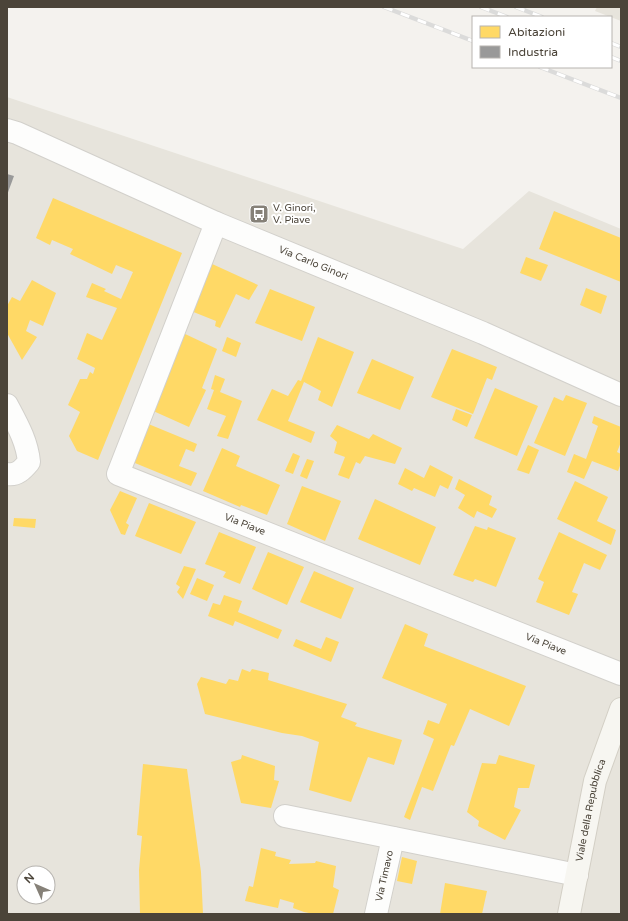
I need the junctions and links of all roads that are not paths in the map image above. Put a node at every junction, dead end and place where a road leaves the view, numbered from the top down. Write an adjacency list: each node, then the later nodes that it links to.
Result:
1 (7, 130): 2 (street, Via Carlo Ginori)
2 (216, 223): 3 (street, Via Carlo Ginori); 6 (street, Via Piave)
3 (621, 395)
4 (7, 406): 5 (street)
5 (7, 474)
6 (621, 674)
7 (621, 709): 10 (street, Viale della Repubblica)
8 (285, 816): 9 (street)
9 (393, 838): 10 (street); 11 (street, Via Timavo)
10 (576, 875): 12 (street, Viale della Repubblica)
11 (376, 914)
12 (569, 914)

